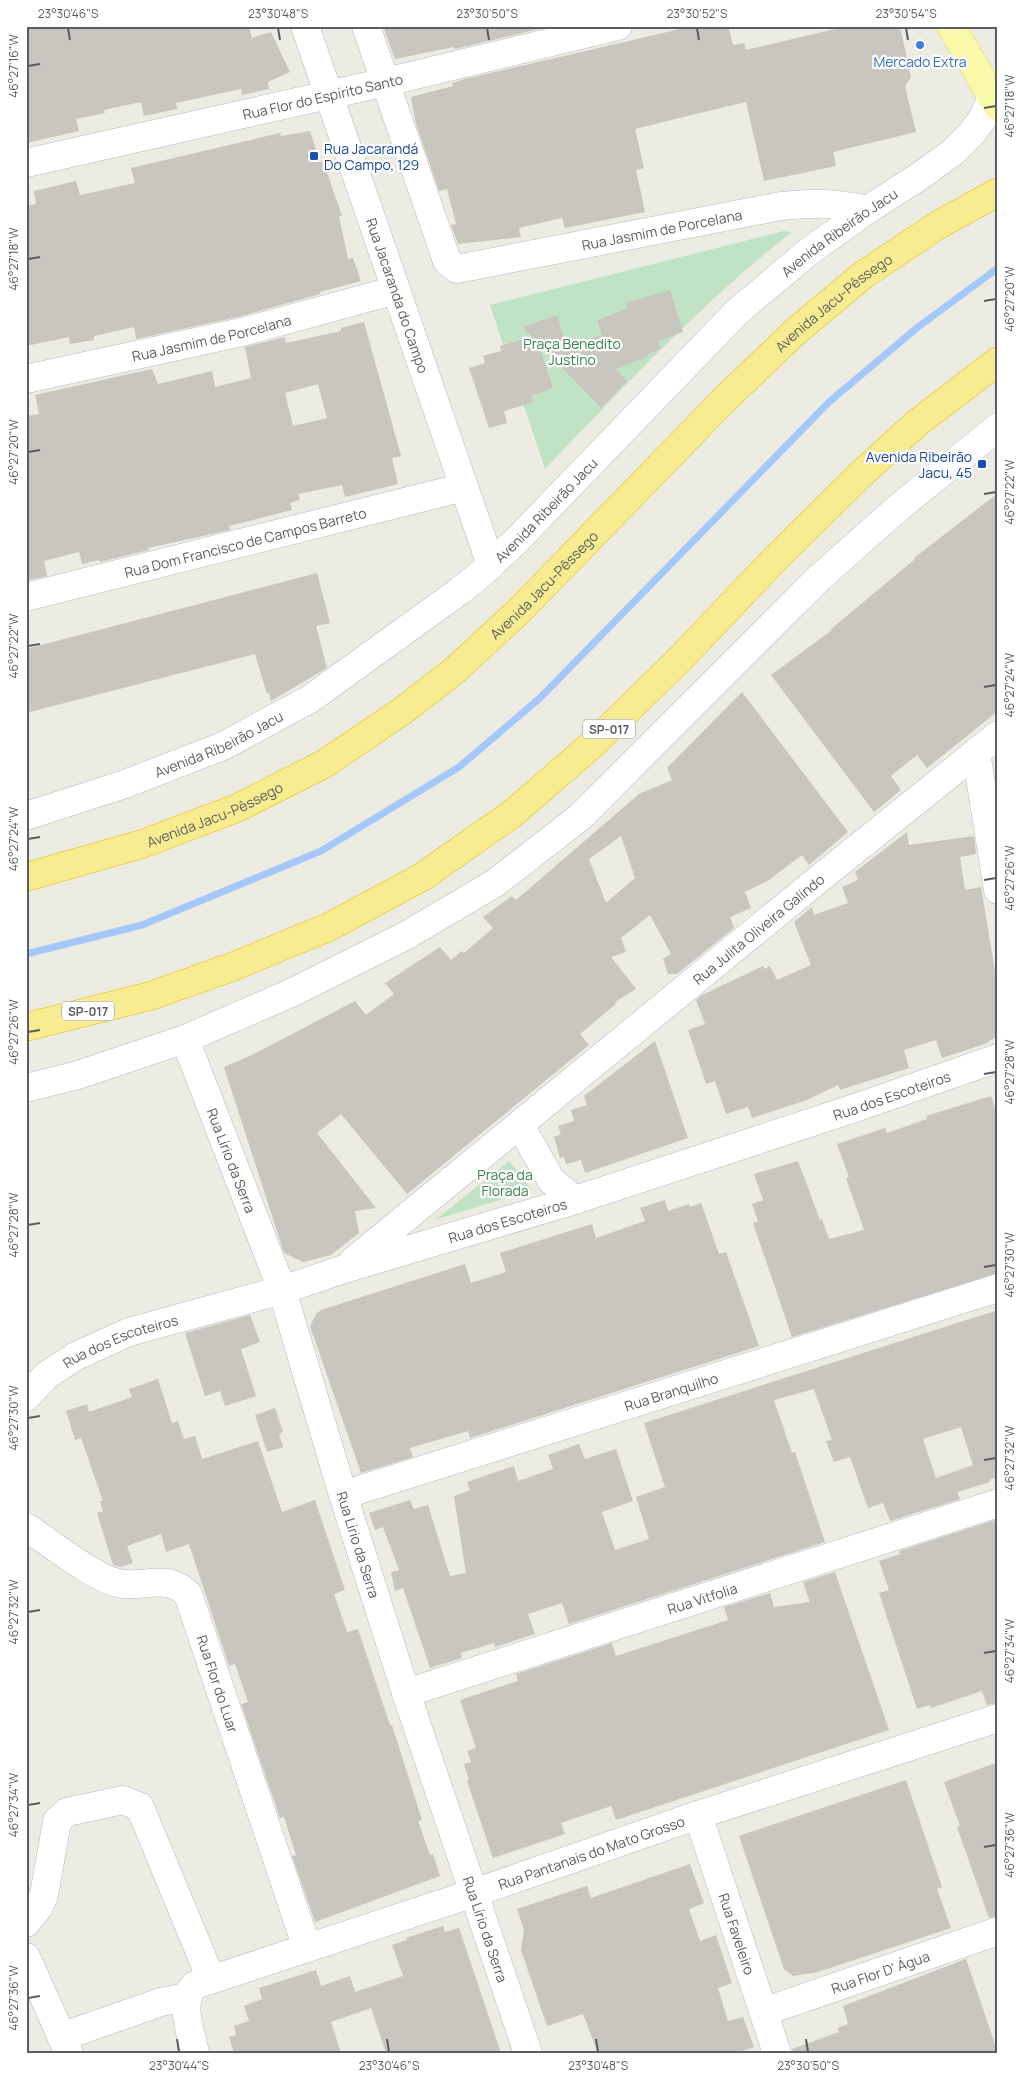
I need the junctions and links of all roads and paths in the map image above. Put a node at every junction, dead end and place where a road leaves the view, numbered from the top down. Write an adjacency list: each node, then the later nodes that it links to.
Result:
1 (305, 26): 6 (street, Rua Jacaranda do Campo)
2 (366, 26): 5 (street)
3 (618, 26): 5 (street, Rua Flor do Espírito Santo)
4 (951, 26): 7 (main road)
5 (386, 82): 6 (street, Rua Flor do Espírito Santo); 10 (street, Rua Jasmim de Porcelana)
6 (328, 95): 8 (street, Rua Flor do Espírito Santo); 11 (street, Rua Jacaranda do Campo)
7 (996, 99): 10 (street, Avenida Ribeirão Jacu)
8 (26, 163)
9 (998, 192): 21 (highway, Avenida Jacu-Pêssego)
10 (867, 210): 16 (street, Avenida Ribeirão Jacu)
11 (396, 290): 13 (street, Rua Jasmim de Porcelana); 15 (street, Rua Jacaranda do Campo)
12 (998, 361): 23 (highway, SP-017)
13 (26, 379)
14 (998, 427): 24 (street)
15 (464, 487): 16 (street, Rua Jacaranda do Campo); 17 (street, Rua Dom Francisco de Campos Barreto)
16 (491, 565): 20 (street, Avenida Ribeirão Jacu)
17 (26, 597)
18 (998, 735): 19 (street, Rua Julita Oliveira Galindo)
19 (976, 752): 22 (street); 27 (street, Rua Julita Oliveira Galindo)
20 (26, 816)
21 (26, 877)
22 (998, 890)
23 (26, 1027)
24 (185, 1039): 26 (street); 31 (street, Rua Lírio da Serra)
25 (998, 1058): 28 (street, Rua dos Escoteiros)
26 (26, 1088)
27 (520, 1125): 28 (street); 29 (street, Rua Julita Oliveira Galindo)
28 (575, 1200): 29 (street, Rua dos Escoteiros)
29 (344, 1269): 31 (street, Rua dos Escoteiros)
30 (998, 1288): 33 (street, Rua Branquilho)
31 (282, 1290): 32 (street, Rua dos Escoteiros); 33 (street, Rua Lírio da Serra)
32 (26, 1397)
33 (344, 1495): 36 (street, Rua Lírio da Serra)
34 (998, 1502): 36 (street, Rua Vitfolia)
35 (26, 1527): 42 (street, Rua Flor do Luar)
36 (406, 1693): 39 (street, Rua Lírio da Serra)
37 (998, 1718): 38 (street, Rua Pantanais do Mato Grosso)
38 (698, 1815): 39 (street, Rua Pantanais do Mato Grosso); 46 (street, Rua Faveleiro)
39 (474, 1893): 42 (street, Rua Pantanais do Mato Grosso); 49 (street, Rua Lírio da Serra)
40 (26, 1923): 44 (street)
41 (998, 1931): 46 (street, Rua Flor D' Água)
42 (307, 1948): 44 (street, Rua Pantanais do Mato Grosso)
43 (26, 1957): 47 (street)
44 (211, 1980): 45 (street, Rua Pantanais do Mato Grosso)
45 (187, 1996): 47 (street); 48 (street)
46 (763, 2012): 50 (street, Rua Faveleiro)
47 (65, 2045)
48 (195, 2053)
49 (528, 2053)
50 (777, 2053)

